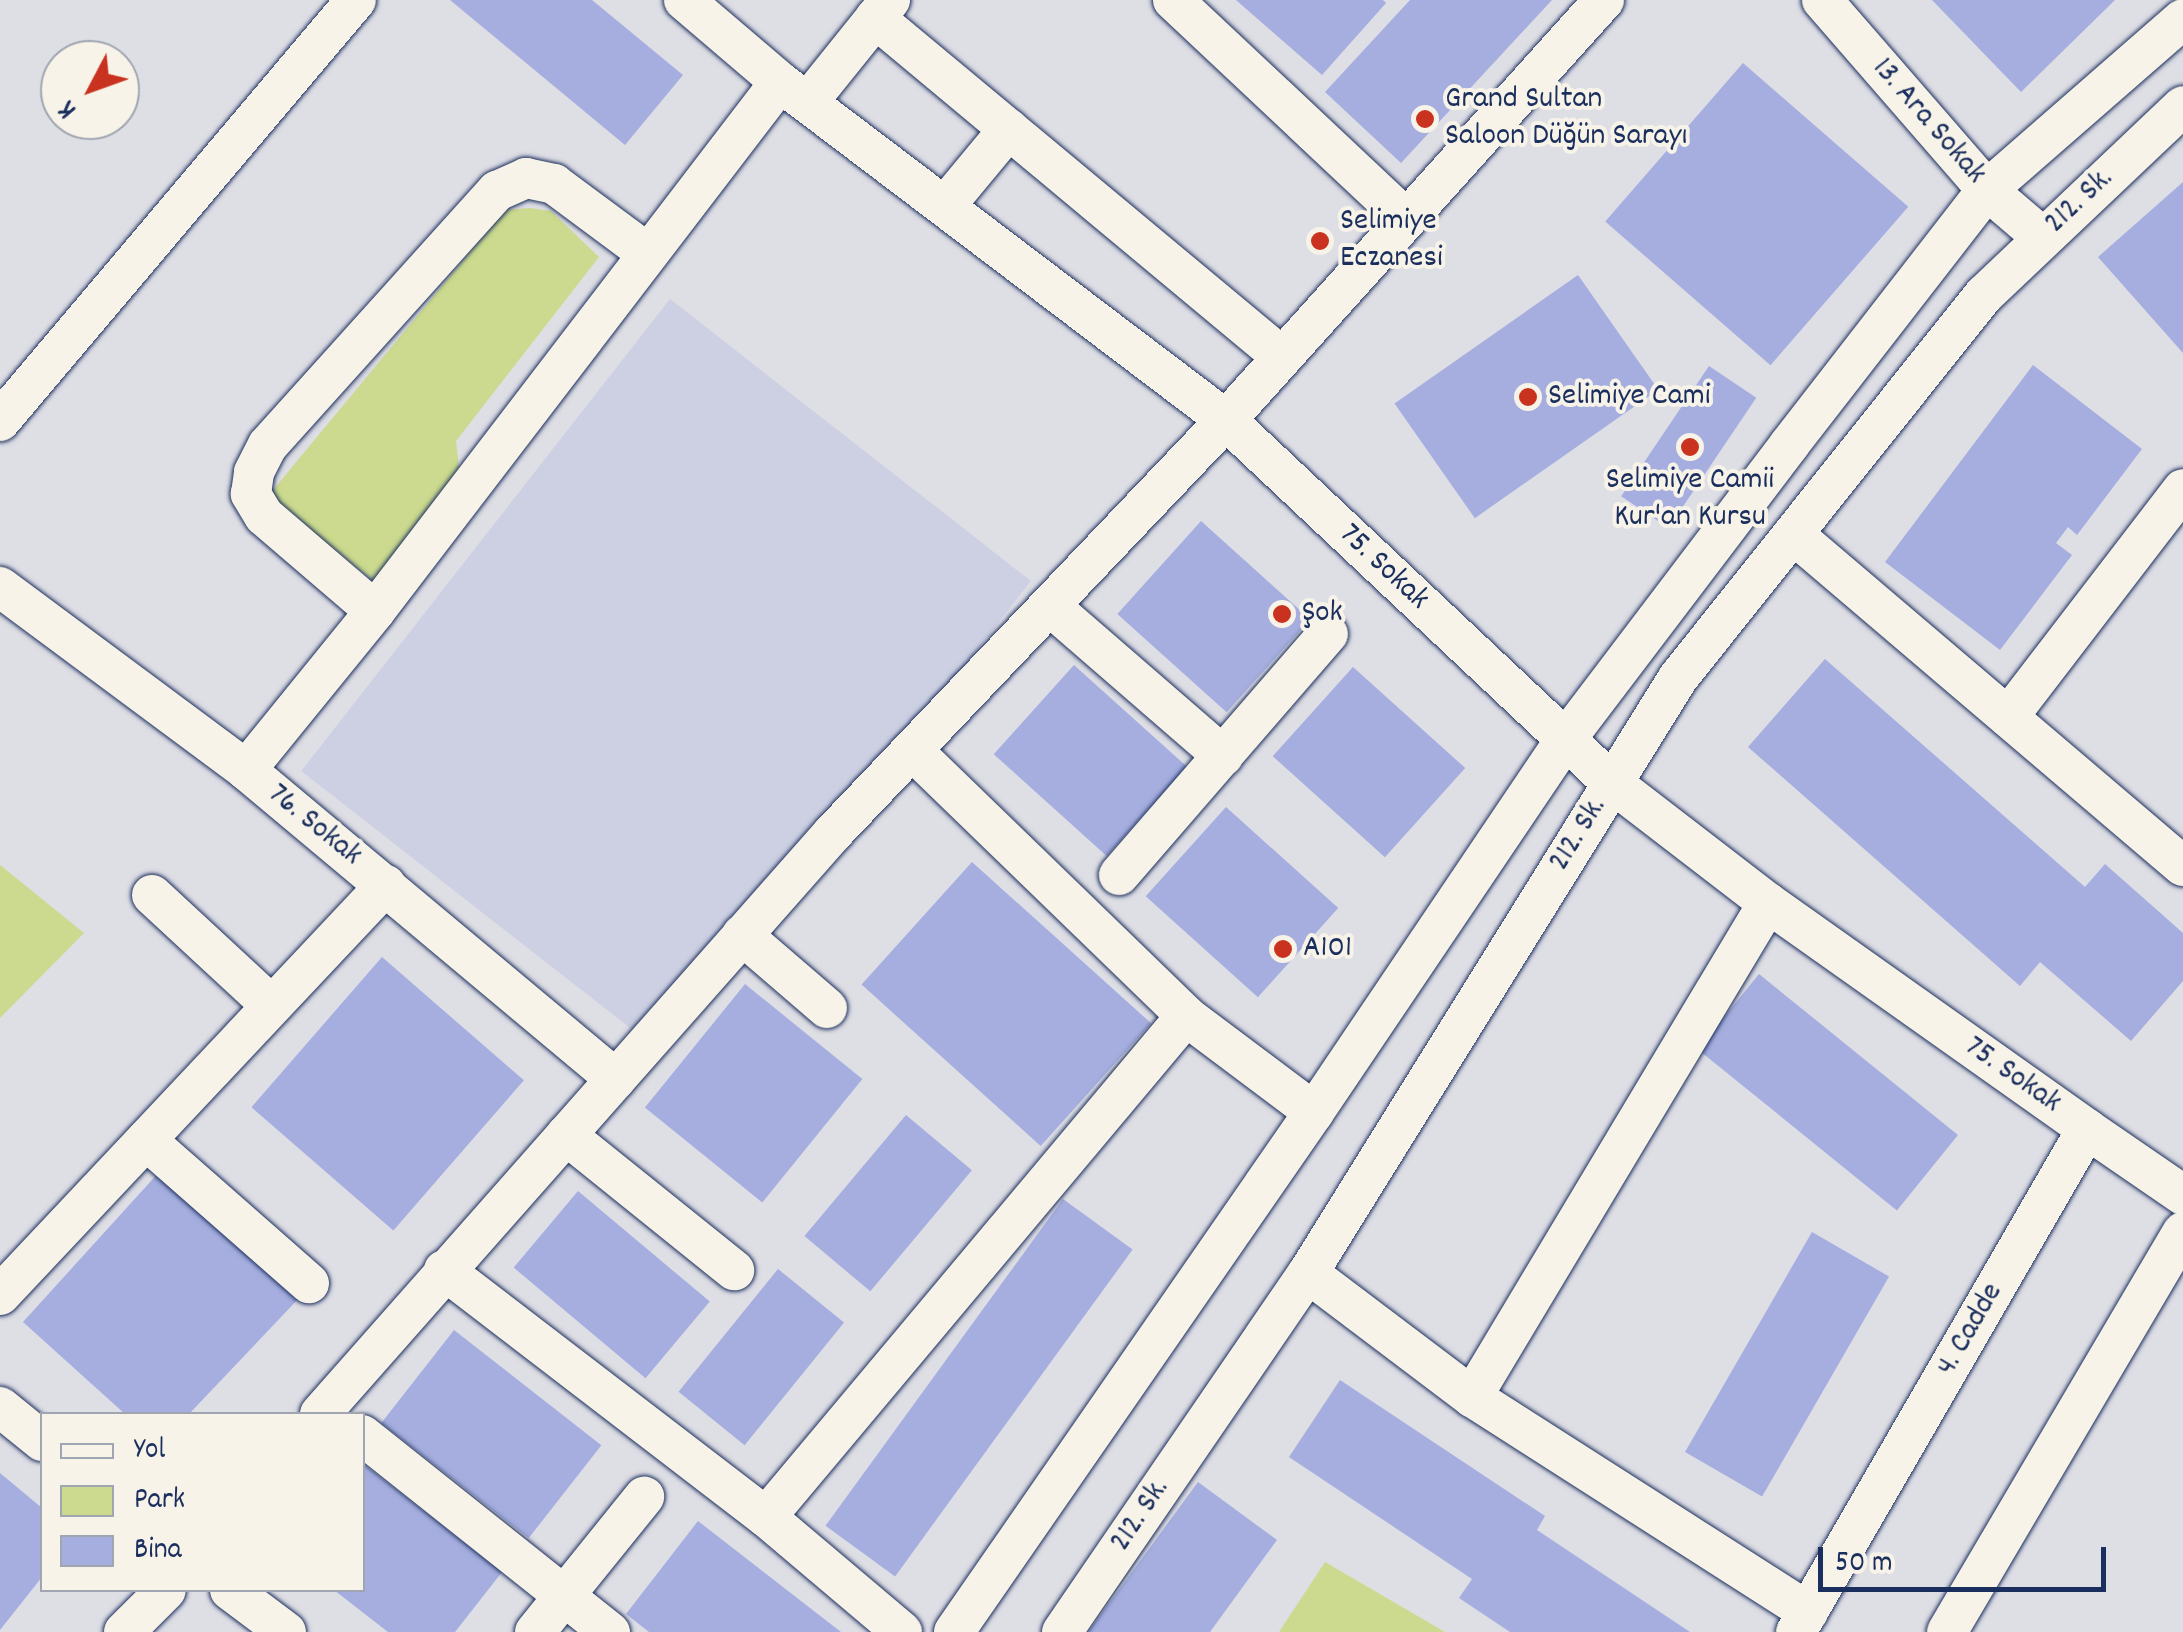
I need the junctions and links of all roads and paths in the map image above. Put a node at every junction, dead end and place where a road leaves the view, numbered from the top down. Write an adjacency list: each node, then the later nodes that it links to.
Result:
1 (356, 0): 18 (street)
2 (684, 0): 8 (street, 75. Sokak)
3 (1172, 0): 13 (street)
4 (1604, 0): 13 (street)
5 (1822, 0): 11 (street, 13. Ara Sokak)
6 (882, 9): 8 (street); 10 (street)
7 (2183, 19): 11 (street)
8 (794, 92): 12 (street, 75. Sokak); 15 (street)
9 (2183, 106): 14 (street, 212. Sk.)
10 (1009, 129): 12 (street); 16 (street)
11 (1986, 190): 14 (street, 13. Ara Sokak); 26 (street)
12 (944, 206): 17 (street, 75. Sokak)
13 (1406, 218): 16 (street)
14 (2042, 237): 20 (street, 212. Sk.)
15 (647, 253): 23 (street); 23 (street)
16 (1282, 358): 17 (street)
17 (1226, 420): 22 (street); 26 (street, 75. Sokak)
18 (0, 421)
19 (2183, 489): 25 (street)
20 (1793, 534): 25 (street); 30 (street, 212. Sk.)
21 (0, 588): 29 (street, 76. Sokak)
22 (1050, 606): 27 (street); 28 (street)
23 (375, 611): 29 (street)
24 (1328, 634): 28 (street)
25 (2008, 718): 31 (street)
26 (1566, 739): 30 (street, 75. Sokak); 41 (street)
27 (913, 751): 36 (street); 39 (street)
28 (1223, 756): 32 (street)
29 (246, 770): 33 (street, 76. Sokak)
30 (1612, 782): 35 (street, 75. Sokak); 49 (street, 212. Sk.)
31 (2183, 866)
32 (1119, 875)
33 (386, 885): 37 (street); 40 (street, 76. Sokak)
34 (152, 895): 37 (street)
35 (1768, 903): 42 (street, 75. Sokak); 52 (street)
36 (742, 935): 38 (street); 40 (street)
37 (272, 1006): 44 (street)
38 (827, 1008)
39 (1186, 1016): 41 (street); 58 (street)
40 (616, 1079): 43 (street)
41 (1314, 1112): 68 (street)
42 (2087, 1129): 45 (street); 62 (street, 4. Cadde)
43 (566, 1135): 47 (street); 48 (street)
44 (146, 1140): 50 (street); 51 (street)
45 (2183, 1195)
46 (2183, 1232): 70 (street)
47 (444, 1270): 54 (street); 58 (street)
48 (734, 1270)
49 (1308, 1273): 52 (street); 69 (street, 212. Sk.)
50 (308, 1283)
51 (0, 1294)
52 (1472, 1397): 62 (street)
53 (0, 1407): 56 (street)
54 (322, 1412)
55 (365, 1437): 61 (street)
56 (40, 1439)
57 (644, 1497): 61 (street)
58 (766, 1517): 67 (street)
59 (164, 1592): 63 (street)
60 (233, 1592): 64 (street)
61 (564, 1596): 65 (street); 66 (street)
62 (1802, 1622)
63 (124, 1632)
64 (286, 1632)
65 (535, 1632)
66 (610, 1632)
67 (902, 1632)
68 (954, 1632)
69 (1062, 1632)
70 (1947, 1632)

